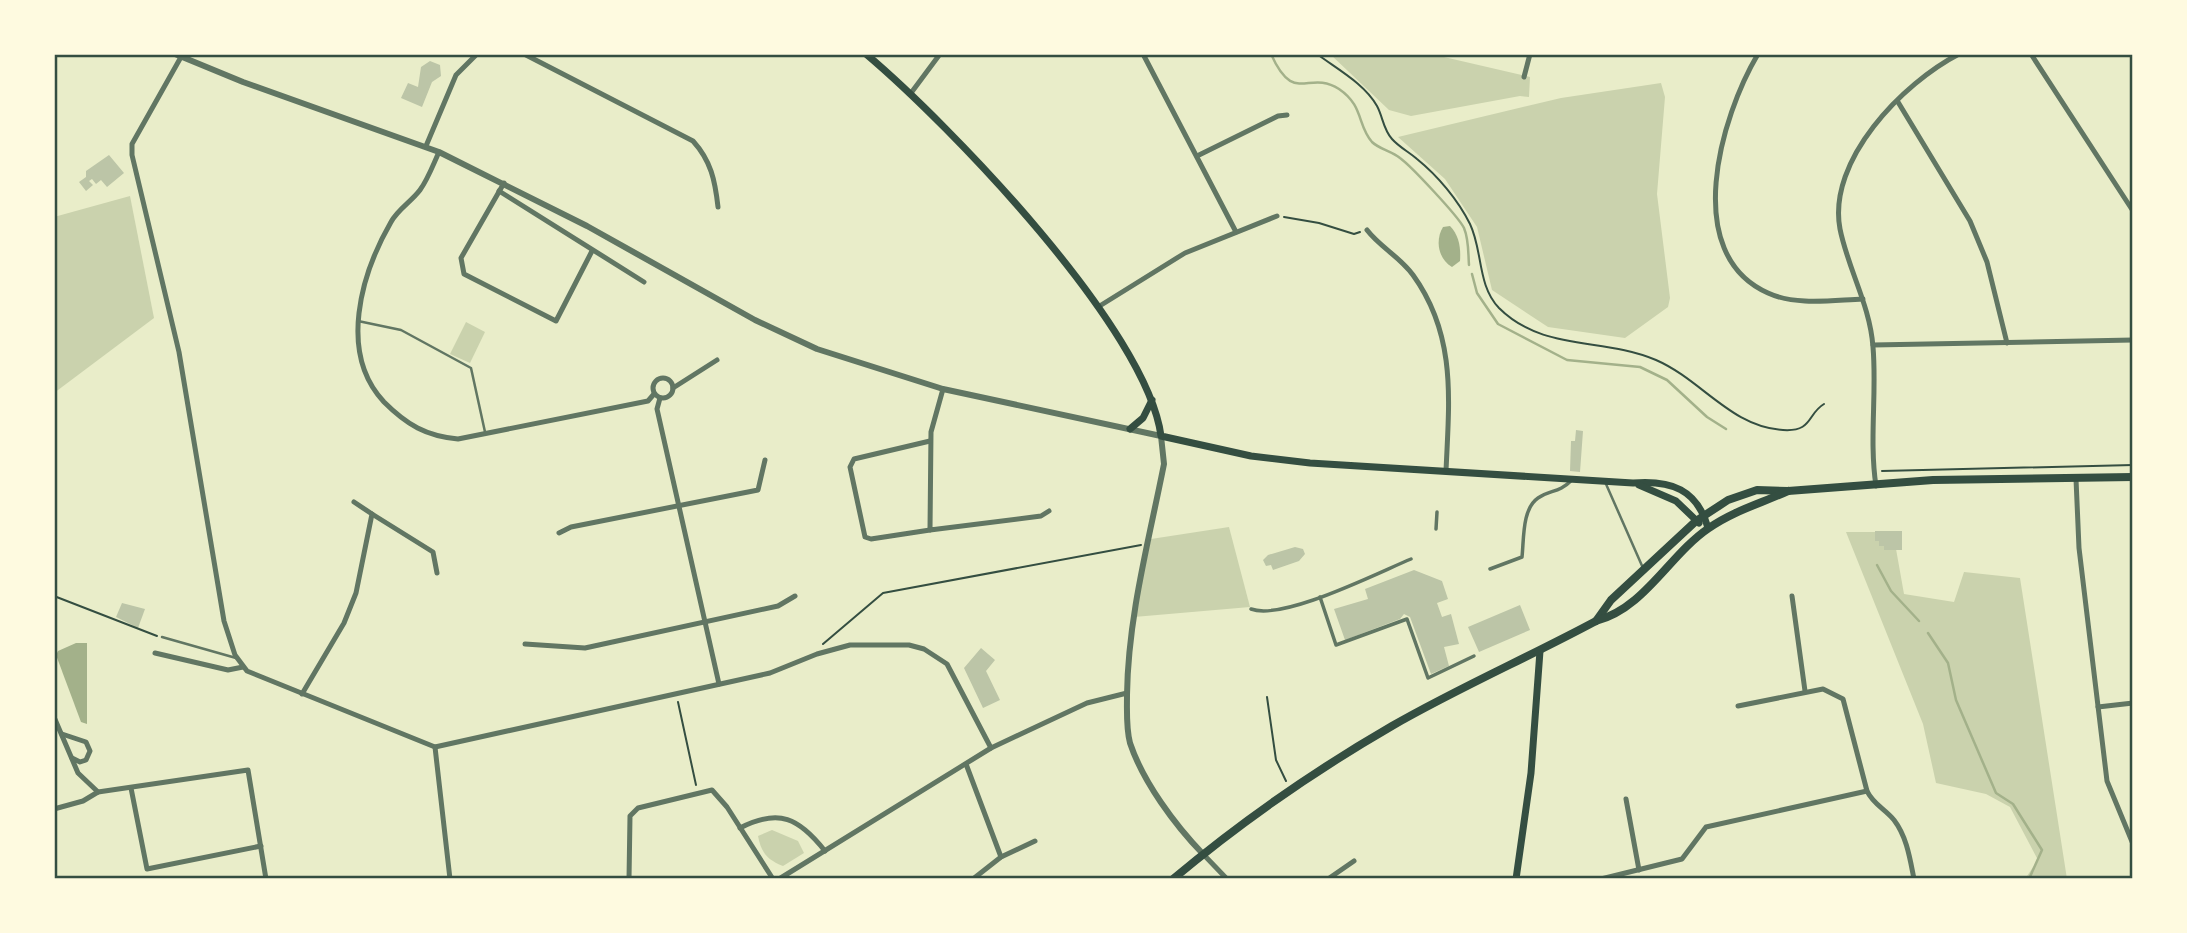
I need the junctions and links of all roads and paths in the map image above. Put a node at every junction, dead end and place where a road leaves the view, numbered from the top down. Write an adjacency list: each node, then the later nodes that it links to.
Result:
1 (477, 54): 16 (street)
2 (524, 54): 21 (street)
3 (866, 54): 13 (main road)
4 (940, 54): 13 (street)
5 (1143, 54): 18 (street)
6 (1317, 54): 39 (path)
7 (1530, 54): 12 (street)
8 (1758, 54): 28 (street)
9 (1959, 54): 14 (street)
10 (2031, 54): 22 (street)
11 (178, 56): 16 (street); 84 (street)
12 (1524, 76)
13 (911, 93): 29 (main road)
14 (1898, 102): 28 (street); 32 (street)
15 (1287, 116): 18 (street)
16 (426, 146): 17 (street)
17 (439, 152): 19 (street); 30 (street)
18 (1197, 156): 25 (street)
19 (504, 183): 20 (street); 36 (street)
20 (499, 191): 26 (street); 26 (street)
21 (718, 207)
22 (2133, 211)
23 (1277, 216): 24 (path); 25 (street)
24 (1367, 230): 46 (street)
25 (1236, 232): 29 (street)
26 (592, 251): 27 (street)
27 (644, 282)
28 (1863, 299): 33 (street)
29 (1098, 307): 38 (main road)
30 (358, 321): 41 (lane); 41 (street)
31 (2133, 340): 32 (street)
32 (2007, 343): 33 (street)
33 (1873, 345): 47 (street)
34 (717, 360): 35 (street)
35 (673, 388): 37 (street); 37 (street)
36 (943, 389): 40 (street); 43 (street)
37 (657, 396): 41 (street); 56 (street)
38 (1152, 399): 40 (main road); 42 (main road)
39 (1824, 404)
40 (1130, 429): 42 (street)
41 (485, 433)
42 (1161, 436): 46 (main road); 66 (street)
43 (930, 441): 64 (street); 64 (street)
44 (765, 460): 56 (street)
45 (2133, 464): 47 (path)
46 (1446, 471): 49 (main road)
47 (1874, 471): 53 (street)
48 (2133, 477): 50 (main road)
49 (1573, 479): 51 (main road); 68 (street)
50 (2076, 479): 53 (main road); 94 (street)
51 (1604, 481): 52 (main road); 69 (lane)
52 (1633, 483): 60 (main road); 61 (main road)
53 (1876, 485): 54 (main road)
54 (1788, 491): 60 (main road); 62 (main road)
55 (354, 502): 59 (street)
56 (680, 504): 65 (street); 77 (street)
57 (1049, 511): 64 (street)
58 (1437, 512): 63 (street)
59 (372, 514): 70 (street); 89 (street)
60 (1705, 515): 61 (main road); 62 (main road)
61 (1696, 521): 62 (main road); 69 (main road)
62 (1708, 528): 76 (main road)
63 (1436, 529)
64 (930, 530)
65 (559, 533)
66 (1148, 543): 82 (path); 88 (street)
67 (1411, 559): 74 (street)
68 (1490, 569)
69 (1644, 571): 76 (main road)
70 (438, 573)
71 (54, 596): 78 (path)
72 (795, 596): 77 (street)
73 (1792, 596): 87 (street)
74 (1320, 597): 75 (street); 83 (street)
75 (1251, 609)
76 (1596, 621): 80 (main road)
77 (705, 622): 79 (street); 86 (street)
78 (162, 637): 84 (lane)
79 (525, 644)
80 (1540, 650): 102 (main road); 127 (main road)
81 (155, 653): 85 (street)
82 (817, 654): 86 (street); 98 (street)
83 (1474, 656)
84 (237, 658): 85 (street)
85 (243, 667): 89 (street)
86 (719, 684): 90 (street)
87 (1805, 691): 93 (street); 103 (street)
88 (1127, 693): 98 (street); 114 (street)
89 (302, 694): 97 (street)
90 (676, 694): 97 (street); 105 (path)
91 (1267, 697): 102 (path)
92 (2133, 703): 94 (street)
93 (1738, 706)
94 (2098, 707): 109 (street)
95 (54, 717): 96 (street)
96 (62, 734): 99 (street); 99 (street)
97 (435, 747): 119 (street)
98 (991, 748): 100 (street)
99 (72, 758): 104 (street)
100 (966, 764): 113 (street); 115 (street)
101 (131, 788): 104 (street); 112 (street); 112 (street)
102 (1292, 791): 114 (main road)
103 (1867, 791): 117 (street); 129 (street)
104 (98, 792): 107 (street)
105 (698, 793): 108 (street); 120 (street)
106 (1626, 799): 117 (street)
107 (54, 809)
108 (740, 828): 113 (street); 121 (street)
109 (2131, 829): 111 (street)
110 (1035, 841): 115 (street)
111 (2133, 844)
112 (261, 846): 118 (street)
113 (825, 852): 122 (street)
114 (1203, 854): 124 (main road); 125 (street)
115 (1001, 858): 123 (street)
116 (1354, 860): 126 (street)
117 (1639, 870): 128 (street)
118 (266, 879)
119 (450, 879)
120 (629, 879)
121 (773, 879)
122 (779, 879)
123 (973, 879)
124 (1173, 879)
125 (1227, 879)
126 (1328, 879)
127 (1516, 879)
128 (1601, 879)
129 (1914, 879)

